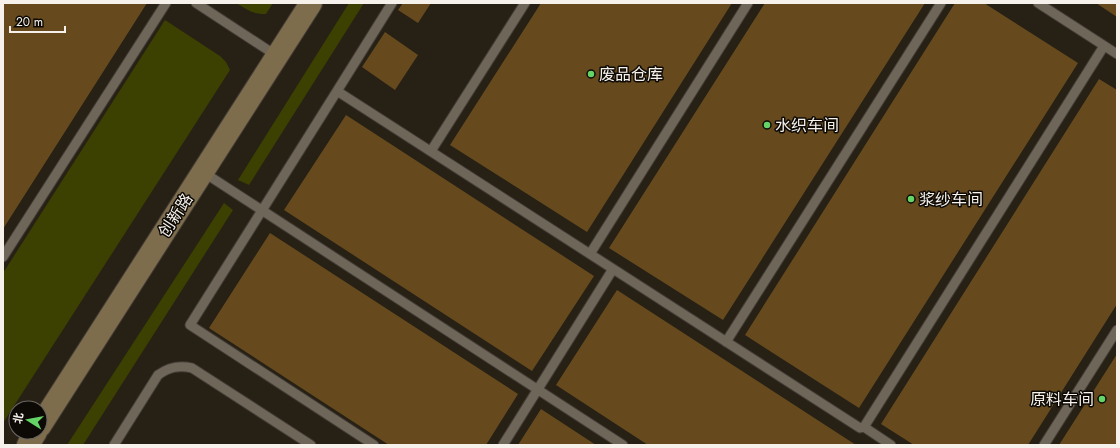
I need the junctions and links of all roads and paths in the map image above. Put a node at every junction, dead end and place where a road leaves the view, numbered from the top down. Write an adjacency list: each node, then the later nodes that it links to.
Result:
1 (166, 3): 17 (lane)
2 (196, 3): 11 (lane)
3 (311, 3): 11 (main road, 创新路)
4 (392, 3): 12 (lane)
5 (525, 3): 13 (lane)
6 (748, 3): 16 (lane)
7 (941, 3): 20 (lane)
8 (1038, 3): 9 (lane)
9 (1104, 46): 10 (lane); 23 (lane)
10 (1117, 54)
11 (277, 56): 14 (main road, 创新路)
12 (337, 91): 13 (lane); 15 (lane)
13 (431, 151): 16 (lane)
14 (203, 172): 15 (lane); 22 (main road, 创新路)
15 (262, 211): 21 (lane); 27 (lane)
16 (590, 254): 18 (lane)
17 (3, 257)
18 (613, 269): 20 (lane); 21 (lane)
19 (1117, 330): 30 (lane)
20 (726, 342): 23 (lane)
21 (538, 390): 28 (lane); 29 (lane)
22 (48, 414)
23 (864, 427): 24 (lane)
24 (888, 444)
25 (114, 445): 26 (lane)
26 (311, 445)
27 (374, 445)
28 (503, 445)
29 (623, 445)
30 (1044, 445)

